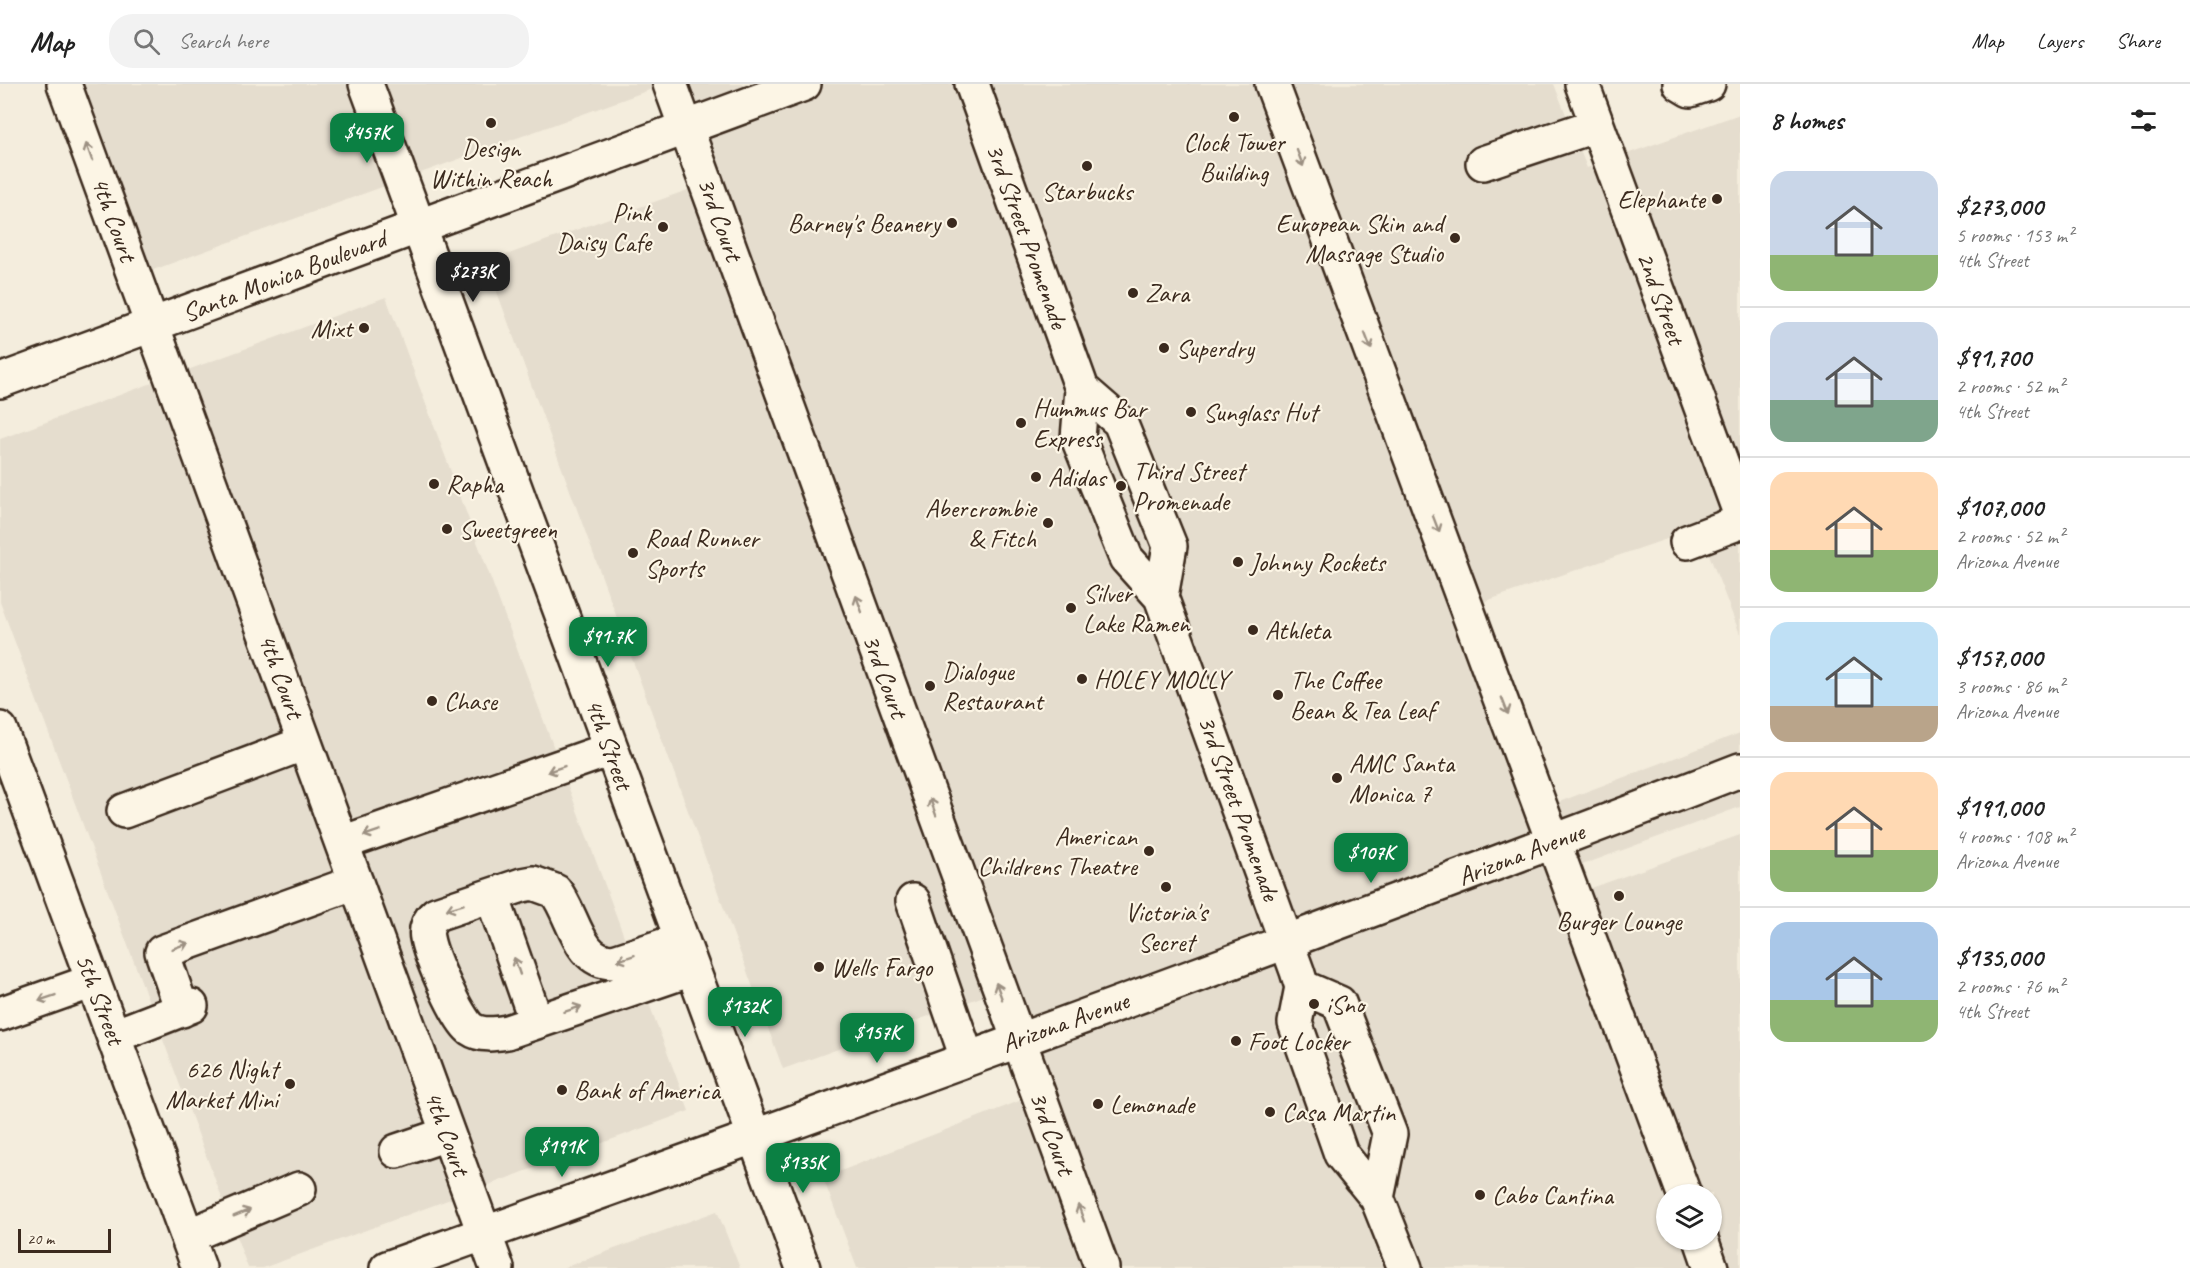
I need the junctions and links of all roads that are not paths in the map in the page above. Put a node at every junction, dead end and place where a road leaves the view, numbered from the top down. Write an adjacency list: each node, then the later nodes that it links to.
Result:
1 (64, 84): 14 (street, 4th Court, one-way to 1)
2 (366, 84): 13 (street, 4th Street)
3 (670, 84): 11 (street, 3rd Court)
4 (804, 84): 11 (street, Santa Monica Boulevard)
5 (972, 84): 16 (street, 3rd Street Promenade)
6 (1272, 84): 26 (street, one-way to 26)
7 (1582, 84): 10 (street, 2nd Street)
8 (1680, 84): 9 (street)
9 (1708, 84)
10 (1597, 125): 12 (street); 17 (street, 2nd Street)
11 (687, 127): 13 (street, Santa Monica Boulevard); 38 (street, 3rd Court, one-way to 11)
12 (1483, 163)
13 (417, 226): 14 (street, Santa Monica Boulevard); 23 (street, 4th Street)
14 (153, 325): 15 (street, Santa Monica Boulevard); 22 (street, 4th Court)
15 (0, 381)
16 (1082, 389): 20 (street, 3rd Street Promenade); 20 (street, 3rd Street Promenade)
17 (1740, 513)
18 (1740, 522): 19 (street)
19 (1687, 542)
20 (1161, 597): 31 (street, 3rd Street Promenade)
21 (0, 729): 33 (street, 5th Street)
22 (305, 743): 25 (street); 27 (street, 4th Court)
23 (611, 749): 27 (street, one-way to 27); 32 (street, 4th Street)
24 (1740, 770): 26 (street, Arizona Avenue)
25 (124, 811)
26 (1554, 842): 31 (street, Arizona Avenue); 43 (street)
27 (342, 843): 28 (street, 4th Court)
28 (356, 882): 37 (street, one-way to 28); 40 (street, 4th Court)
29 (492, 896): 32 (street, one-way to 29); 36 (street, one-way to 29); 36 (street, one-way to 36)
30 (913, 901): 39 (street)
31 (1287, 941): 34 (street, 3rd Street Promenade); 38 (street, Arizona Avenue)
32 (687, 954): 36 (street, one-way to 32); 41 (street, 4th Street)
33 (93, 981): 35 (street, one-way to 35); 37 (street, 5th Street)
34 (1302, 987): 45 (street, 3rd Street Promenade); 45 (street)
35 (0, 1014)
36 (536, 1021)
37 (114, 1036): 47 (street, 5th Street)
38 (1017, 1040): 39 (street, Arizona Avenue); 53 (street, 3rd Court, one-way to 38)
39 (967, 1058): 41 (street, Arizona Avenue)
40 (447, 1134): 42 (street); 46 (street, 4th Court)
41 (754, 1137): 46 (street, Arizona Avenue); 52 (street, 4th Street)
42 (397, 1150)
43 (1680, 1184)
44 (299, 1189): 47 (street, one-way to 44)
45 (1377, 1198): 54 (street, 3rd Street Promenade)
46 (484, 1233): 50 (street, Arizona Avenue); 51 (street, 4th Court)
47 (188, 1236): 49 (street, 5th Street)
48 (1705, 1250): 55 (street)
49 (200, 1268)
50 (387, 1268)
51 (497, 1268)
52 (803, 1268)
53 (1102, 1268)
54 (1404, 1268)
55 (1712, 1268)

